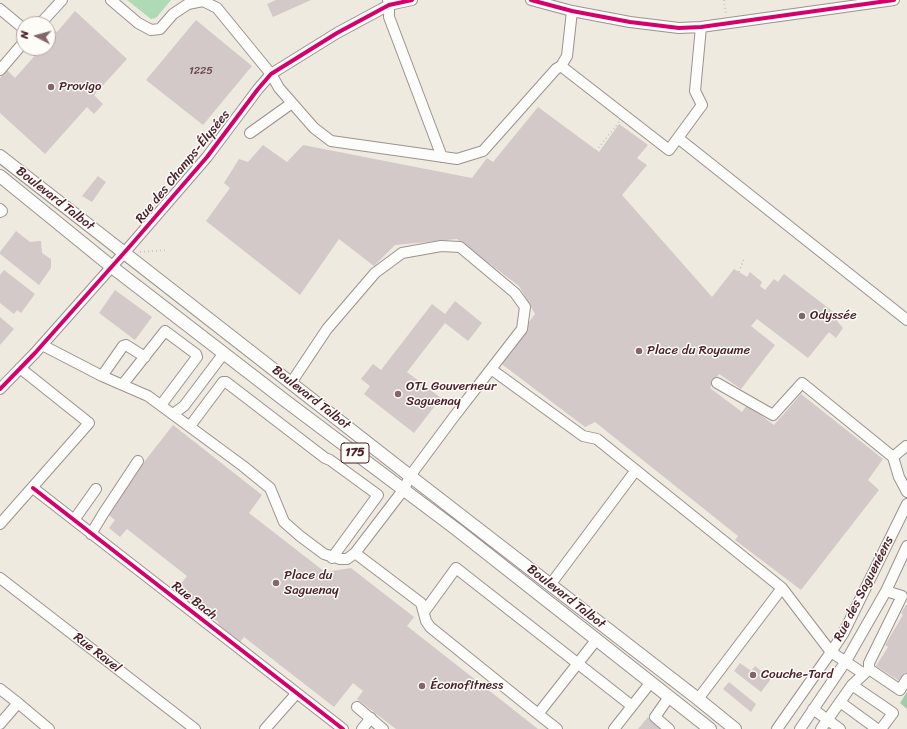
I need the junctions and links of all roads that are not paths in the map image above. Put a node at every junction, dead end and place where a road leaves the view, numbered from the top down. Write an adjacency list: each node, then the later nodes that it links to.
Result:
1 (62, 0): 9 (street)
2 (111, 0): 15 (street)
3 (412, 0): 6 (street, Rue des Champs-Élysées)
4 (531, 0): 8 (street)
5 (894, 0): 11 (street)
6 (389, 2): 15 (street, Rue des Champs-Élysées); 20 (street)
7 (0, 9): 10 (street)
8 (572, 11): 11 (street); 13 (street)
9 (47, 16)
10 (16, 22)
11 (701, 28): 18 (street)
12 (16, 51): 14 (street)
13 (562, 66): 18 (street); 20 (street)
14 (0, 70)
15 (271, 74): 16 (street); 24 (street, Rue des Champs-Élysées)
16 (292, 103): 17 (street); 20 (street)
17 (250, 133)
18 (678, 138): 26 (street)
19 (0, 156): 24 (main road, Boulevard Talbot / 175)
20 (442, 157)
21 (0, 176): 25 (main road, Boulevard Talbot / 175)
22 (0, 209): 23 (street)
23 (0, 212)
24 (124, 253): 25 (street, Rue des Champs-Élysées); 33 (main road, Boulevard Talbot / 175)
25 (112, 267): 27 (street, Rue des Champs-Élysées); 28 (main road, Boulevard Talbot / 175)
26 (907, 320)
27 (42, 345): 30 (street, Rue des Champs-Élysées); 32 (street)
28 (224, 353): 38 (street); 47 (main road, Boulevard Talbot / 175)
29 (145, 357): 32 (street); 35 (street); 37 (street)
30 (20, 368): 36 (street, Rue des Champs-Élysées); 45 (street)
31 (491, 369): 33 (street); 43 (street); 44 (street)
32 (102, 376): 35 (street)
33 (290, 383): 44 (main road, Boulevard Talbot / 175)
34 (717, 383): 41 (street)
35 (123, 384): 37 (street)
36 (0, 389)
37 (161, 405): 38 (street)
38 (173, 414): 39 (street)
39 (190, 426): 55 (street); 55 (street)
40 (907, 446): 41 (street)
41 (894, 457): 48 (street)
42 (138, 461): 52 (street)
43 (636, 470): 57 (street); 58 (street)
44 (410, 476): 47 (street); 57 (main road, Boulevard Talbot / 175)
45 (33, 488): 50 (street, Rue Bach); 51 (street)
46 (96, 489): 50 (street)
47 (404, 489): 54 (street); 62 (main road, Boulevard Talbot / 175)
48 (907, 492)
49 (907, 504): 63 (street, Rue des Saguenéens)
50 (74, 520): 52 (street, Rue Bach)
51 (0, 524)
52 (91, 534): 71 (street, Rue Bach)
53 (907, 546): 59 (street, Rue des Saguenéens)
54 (355, 553): 55 (street); 61 (street)
55 (332, 558)
56 (0, 578): 84 (street, Rue Ravel)
57 (550, 585): 73 (main road, Boulevard Talbot / 175)
58 (782, 588): 63 (street); 73 (street)
59 (886, 591): 60 (street); 64 (street, Rue des Saguenéens)
60 (905, 594): 66 (street)
61 (424, 612): 65 (street); 79 (street)
62 (597, 639): 65 (street); 68 (main road, Boulevard Talbot / 175)
63 (831, 652): 64 (street, Rue des Saguenéens); 94 (street, Rue des Saguenéens)
64 (846, 661): 66 (street); 78 (street, Rue des Saguenéens)
65 (578, 664): 76 (street); 79 (street)
66 (866, 672): 67 (street); 69 (street)
67 (907, 679)
68 (650, 682): 72 (main road, Boulevard Talbot / 175); 76 (street)
69 (852, 685): 75 (street); 99 (street)
70 (0, 689): 74 (street)
71 (296, 694): 85 (street); 86 (street, Rue Bach)
72 (669, 697): 91 (street); 92 (main road, Boulevard Talbot / 175)
73 (698, 699): 93 (main road, Boulevard Talbot / 175)
74 (18, 702): 82 (street); 83 (street)
75 (840, 702): 81 (street); 98 (street)
76 (632, 706): 90 (street)
77 (357, 707): 80 (street)
78 (813, 709): 81 (street); 95 (street, Rue des Saguenéens)
79 (538, 714): 89 (street)
80 (370, 718): 87 (street); 88 (street)
81 (827, 720): 96 (street); 97 (street)
82 (0, 724)
83 (49, 729)
84 (195, 729)
85 (265, 729)
86 (343, 729)
87 (362, 729)
88 (383, 729)
89 (557, 729)
90 (614, 729)
91 (669, 729)
92 (710, 729)
93 (735, 729)
94 (777, 729)
95 (800, 729)
96 (820, 729)
97 (840, 729)
98 (877, 729)
99 (881, 729)

